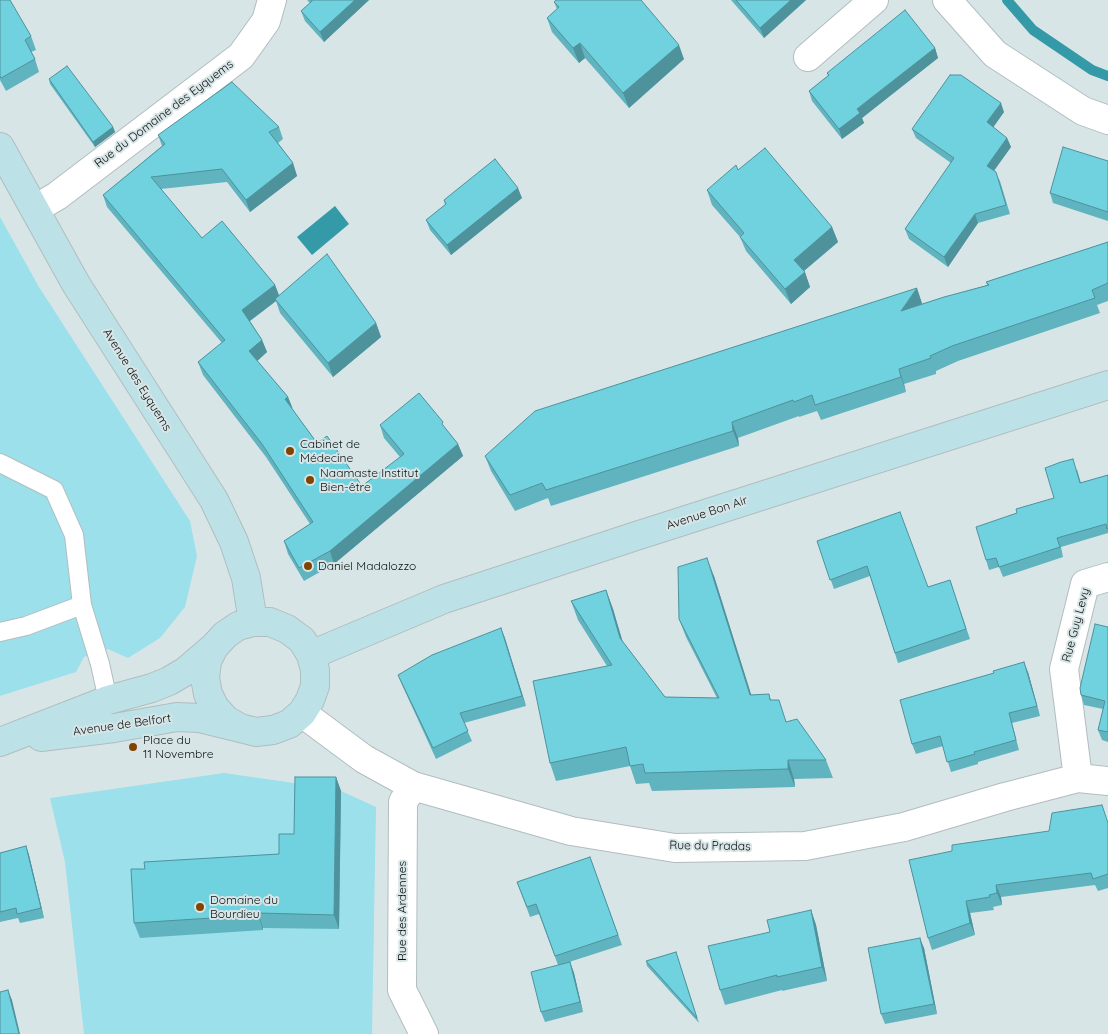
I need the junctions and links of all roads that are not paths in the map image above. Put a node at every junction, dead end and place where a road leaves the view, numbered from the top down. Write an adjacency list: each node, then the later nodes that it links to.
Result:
1 (272, 0): 7 (street, Rue du Domaine des Eyquems)
2 (874, 0): 4 (street)
3 (947, 0): 5 (street)
4 (808, 57)
5 (1108, 120)
6 (0, 147): 7 (main road, Avenue des Eyquems)
7 (35, 209): 12 (main road, Avenue des Eyquems)
8 (1108, 385): 15 (main road, Avenue Bon Air)
9 (0, 463): 11 (lane)
10 (1108, 577): 20 (street, Rue Guy Levy)
11 (82, 605): 13 (lane); 16 (lane)
12 (252, 622): 14 (main road); 15 (main road)
13 (0, 632)
14 (214, 647): 16 (main road, Avenue de Belfort); 18 (main road)
15 (311, 655): 17 (main road)
16 (108, 700): 19 (main road, Avenue de Belfort)
17 (302, 714): 18 (main road); 22 (street, Rue du Pradas)
18 (240, 728): 19 (main road, Avenue de Belfort)
19 (1, 742)
20 (1078, 778): 21 (street, Rue du Pradas); 22 (street, Rue du Pradas)
21 (1108, 781)
22 (414, 786): 23 (street, Rue des Ardennes)
23 (424, 1034)

